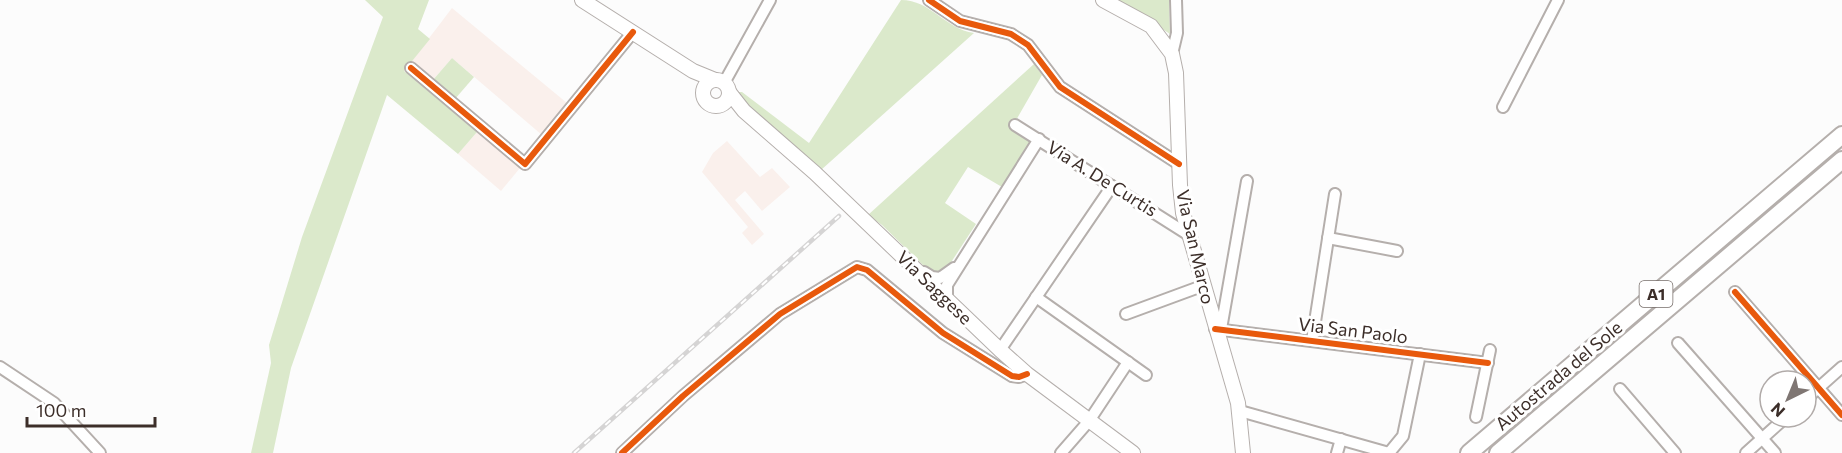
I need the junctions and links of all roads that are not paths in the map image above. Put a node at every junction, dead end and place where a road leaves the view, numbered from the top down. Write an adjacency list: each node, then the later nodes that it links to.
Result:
1 (582, 0): 7 (main road)
2 (770, 0): 11 (street)
3 (929, 0): 20 (street)
4 (1103, 0): 8 (main road, Via San Marco)
5 (1176, 0): 8 (street)
6 (1558, 0): 14 (street)
7 (633, 32): 9 (street); 10 (main road)
8 (1172, 54): 20 (main road, Via San Marco)
9 (411, 68)
10 (693, 71): 11 (main road); 12 (main road)
11 (723, 85): 12 (main road); 13 (main road); 15 (main road, Via Saggese)
12 (703, 88): 13 (main road)
13 (716, 106): 15 (main road)
14 (1503, 107)
15 (744, 111): 24 (main road, Via Saggese)
16 (1015, 124): 18 (street, Via A. De Curtis)
17 (1842, 135): 62 (highway, Autostrada del Sole / A1)
18 (1039, 140): 22 (street, Via A. De Curtis); 28 (street)
19 (1842, 161): 63 (highway, Autostrada del Sole / A1)
20 (1179, 164): 25 (main road, Via San Marco)
21 (1247, 181): 34 (street)
22 (1112, 186): 25 (street, Via A. De Curtis); 31 (street)
23 (1335, 194): 26 (street)
24 (867, 224): 28 (street); 32 (main road, Via Saggese)
25 (1189, 235): 29 (main road, Via San Marco)
26 (1328, 238): 27 (street); 35 (street)
27 (1397, 251)
28 (962, 259): 32 (street)
29 (1202, 286): 33 (street); 34 (main road, Via San Marco)
30 (1735, 292): 46 (street)
31 (1036, 297): 37 (street); 40 (street)
32 (947, 302): 37 (main road, Via Saggese)
33 (1126, 314)
34 (1218, 329): 35 (street, Via San Paolo); 48 (main road, Via San Marco)
35 (1312, 341): 39 (street, Via San Paolo)
36 (1678, 343): 53 (street)
37 (1000, 350): 44 (main road, Via Saggese)
38 (1490, 350): 41 (street)
39 (1420, 354): 41 (street, Via San Paolo); 61 (street)
40 (1128, 362): 45 (street); 51 (street)
41 (1488, 363): 50 (street)
42 (0, 367): 55 (street)
43 (1842, 368): 46 (street)
44 (1027, 374): 51 (main road, Via Saggese); 56 (street)
45 (1146, 375)
46 (1819, 388): 49 (street)
47 (1620, 389): 64 (street)
48 (1240, 411): 54 (street); 59 (main road, Via San Marco)
49 (1842, 415)
50 (1476, 417)
51 (1089, 421): 57 (street); 58 (main road, Via Saggese)
52 (1773, 429): 53 (street)
53 (1763, 438): 65 (street); 66 (street)
54 (1341, 439): 60 (street); 61 (street)
55 (100, 453)
56 (622, 453)
57 (1061, 453)
58 (1133, 453)
59 (1243, 453)
60 (1337, 453)
61 (1389, 453)
62 (1468, 453)
63 (1498, 453)
64 (1675, 453)
65 (1746, 453)
66 (1775, 453)

